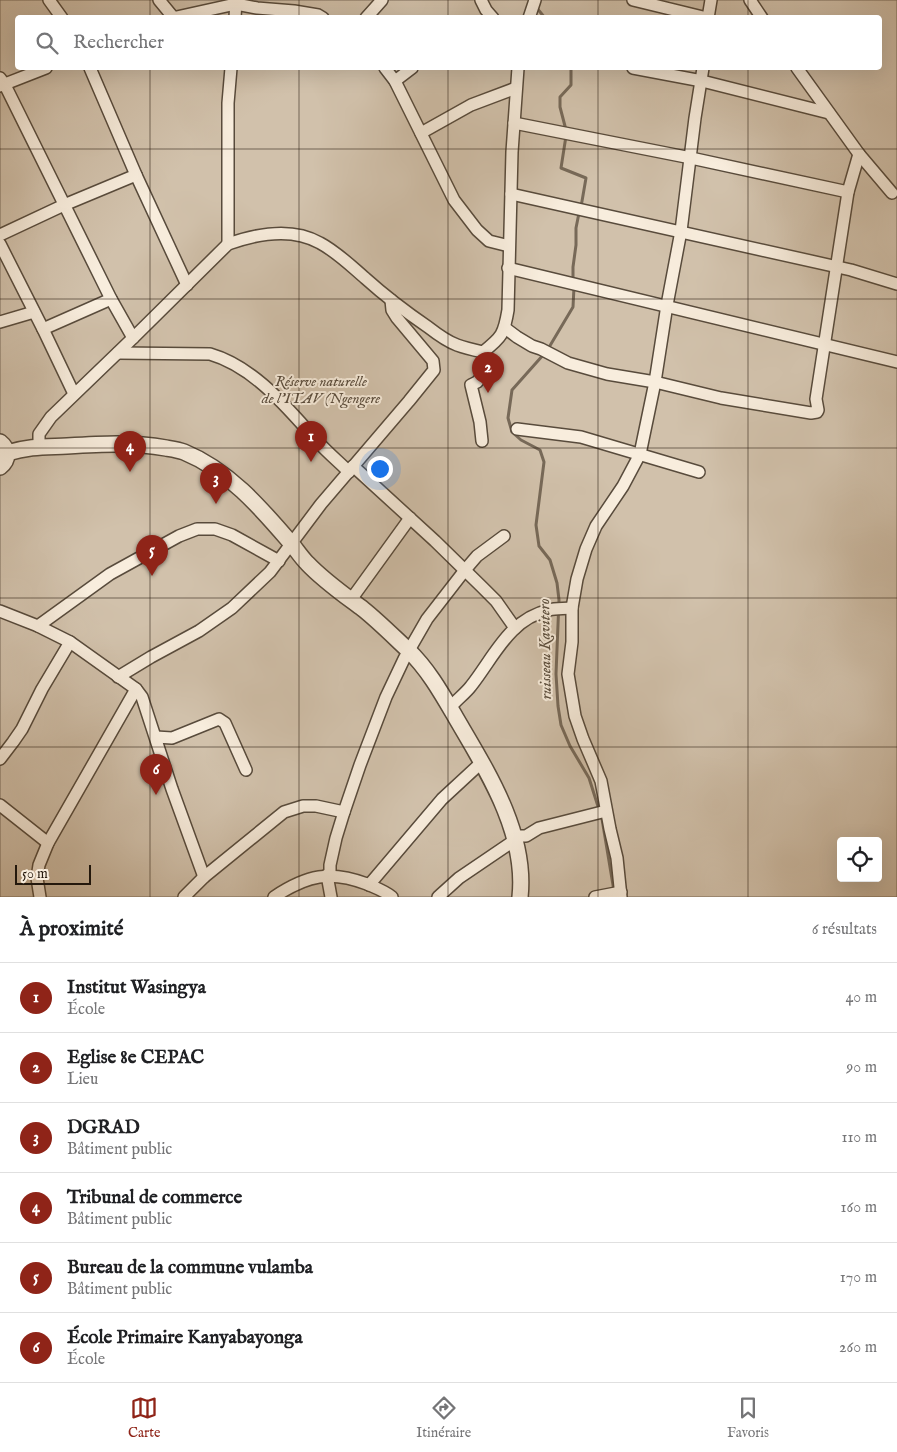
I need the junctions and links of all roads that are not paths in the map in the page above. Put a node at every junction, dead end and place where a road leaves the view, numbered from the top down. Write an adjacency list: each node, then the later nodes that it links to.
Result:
1 (49, 0): 11 (street)
2 (159, 0): 12 (street)
3 (300, 0): 10 (street)
4 (382, 0): 16 (street)
5 (535, 0): 17 (street)
6 (633, 0): 18 (street)
7 (712, 0): 19 (street)
8 (750, 0): 20 (street)
9 (236, 2): 10 (street); 13 (street); 14 (street)
10 (294, 11): 15 (street)
11 (60, 15)
12 (170, 15)
13 (181, 15)
14 (235, 15)
15 (318, 15)
16 (369, 15)
17 (530, 15)
18 (696, 15)
19 (709, 15)
20 (760, 15)
21 (40, 70): 32 (street)
22 (91, 70): 39 (street)
23 (231, 70): 47 (street)
24 (387, 70): 30 (street)
25 (409, 70): 30 (street)
26 (518, 70): 33 (street)
27 (643, 70): 31 (street)
28 (703, 70): 31 (street)
29 (798, 70): 34 (street)
30 (395, 81): 36 (street)
31 (702, 82): 34 (street); 38 (street)
32 (2, 83): 43 (street)
33 (516, 88): 35 (street); 36 (street)
34 (829, 113): 37 (street)
35 (514, 123): 38 (street); 42 (street)
36 (421, 133): 48 (street)
37 (859, 154): 40 (street); 41 (street)
38 (691, 158): 40 (street); 44 (street)
39 (136, 175): 43 (street); 52 (street)
40 (848, 192): 50 (street)
41 (892, 193)
42 (511, 194): 44 (street); 48 (street)
43 (64, 205): 45 (street); 53 (street)
44 (681, 231): 50 (street); 55 (street)
45 (0, 235)
46 (0, 244): 56 (street)
47 (228, 244): 52 (street); 54 (street)
48 (509, 246): 49 (street)
49 (508, 268): 55 (street); 58 (street)
50 (835, 268): 51 (street); 61 (street)
51 (897, 284)
52 (187, 285): 60 (street)
53 (111, 299): 59 (street); 60 (street)
54 (391, 300): 62 (street); 73 (street)
55 (667, 305): 61 (street); 65 (street)
56 (34, 312): 57 (street); 59 (street)
57 (0, 322)
58 (505, 328): 62 (street); 65 (street)
59 (44, 329): 66 (street)
60 (133, 338): 63 (street)
61 (824, 343): 64 (street); 65 (street)
62 (483, 352): 68 (street)
63 (118, 353): 66 (street); 73 (street)
64 (897, 362)
65 (655, 382): 71 (street)
66 (74, 394): 69 (street)
67 (517, 429): 71 (street)
68 (482, 440)
69 (39, 446): 70 (street); 77 (street)
70 (4, 448): 72 (street)
71 (640, 454): 74 (street); 81 (street)
72 (0, 466)
73 (351, 469): 75 (street); 77 (street)
74 (699, 472)
75 (410, 518): 79 (street); 80 (street)
76 (504, 536): 79 (street)
77 (291, 543): 78 (street); 80 (street)
78 (279, 561): 83 (street); 87 (street)
79 (464, 570): 84 (street); 86 (street)
80 (350, 601): 86 (street)
81 (572, 608): 84 (street); 95 (street)
82 (0, 611): 83 (street)
83 (38, 626): 85 (street)
84 (515, 628): 89 (street)
85 (70, 642): 87 (street); 91 (street)
86 (409, 651): 89 (street); 96 (street)
87 (118, 678): 88 (street)
88 (136, 689): 90 (street); 98 (street)
89 (450, 708): 92 (street)
90 (156, 737): 93 (street); 100 (street)
91 (0, 759)
92 (482, 762): 97 (street); 101 (street)
93 (246, 770)
94 (0, 805): 98 (street)
95 (606, 810): 97 (street); 102 (street)
96 (344, 812): 99 (street); 100 (street)
97 (514, 838): 108 (street); 109 (street)
98 (48, 843): 103 (street)
99 (328, 875): 101 (street); 105 (street); 106 (street)
100 (204, 877): 104 (street)
101 (369, 885): 107 (street)
102 (621, 895): 110 (street)
103 (40, 897)
104 (184, 897)
105 (274, 897)
106 (331, 897)
107 (392, 897)
108 (438, 897)
109 (520, 897)
110 (595, 897)

